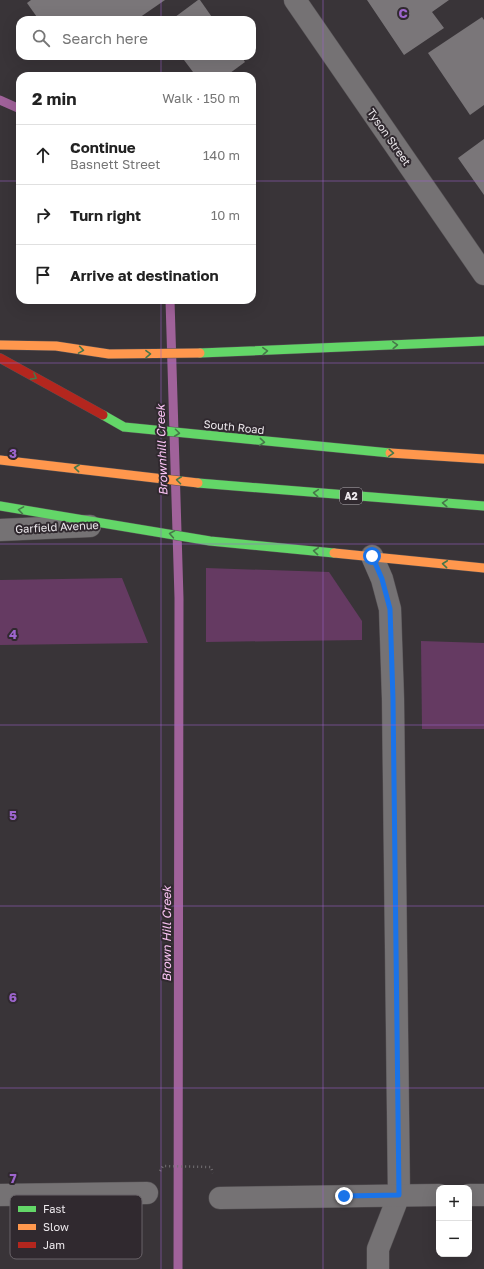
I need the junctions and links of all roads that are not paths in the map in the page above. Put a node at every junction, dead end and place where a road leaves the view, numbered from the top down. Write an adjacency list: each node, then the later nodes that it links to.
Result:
1 (295, 0): 2 (street, Tyson Street)
2 (484, 274)
3 (484, 341): 4 (highway, one-way to 3)
4 (0, 345)
5 (0, 358): 6 (highway, South Road, one-way to 6)
6 (484, 459)
7 (0, 460): 9 (highway, A2, one-way to 7)
8 (0, 506): 10 (highway, one-way to 8)
9 (484, 506)
10 (114, 524): 11 (street, Garfield Avenue); 12 (highway, one-way to 10)
11 (0, 530)
12 (372, 556): 13 (highway, one-way to 12); 16 (street)
13 (484, 568)
14 (147, 1193): 15 (street)
15 (0, 1195)
16 (399, 1195): 17 (street); 20 (street); 21 (street)
17 (436, 1195)
18 (472, 1195): 19 (street)
19 (484, 1195)
20 (220, 1198)
21 (378, 1269)

